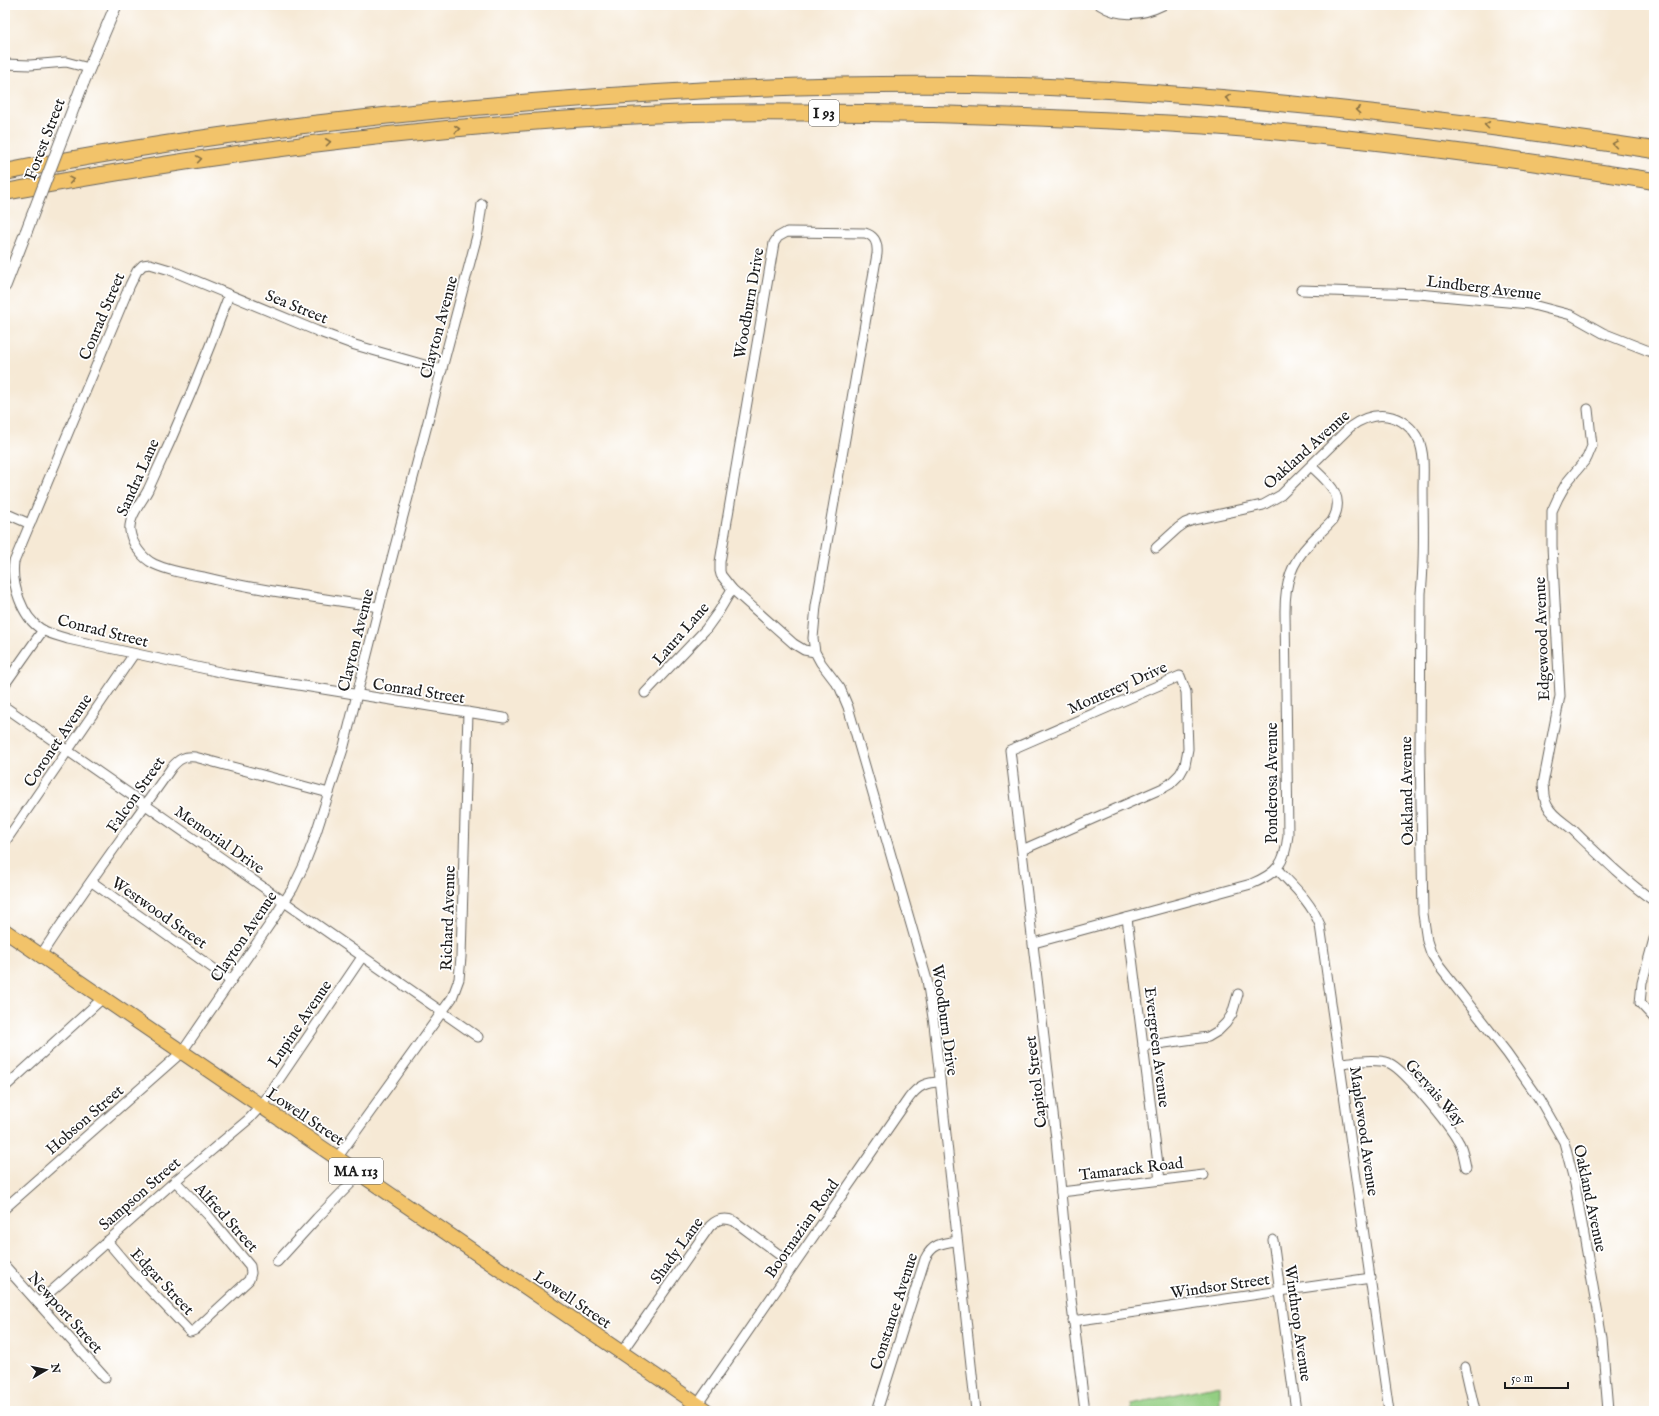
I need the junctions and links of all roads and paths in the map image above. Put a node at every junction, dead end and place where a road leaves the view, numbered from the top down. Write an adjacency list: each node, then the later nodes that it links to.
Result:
1 (116, 5): 5 (street, Forest Street)
2 (1100, 5): 3 (street)
3 (1163, 5)
4 (5, 64): 5 (street)
5 (89, 68): 12 (street, Forest Street, bridge)
6 (1654, 150): 7 (highway, I 93, one-way to 7)
7 (5, 172)
8 (1654, 181): 9 (highway, I 93, one-way to 8)
9 (5, 192)
10 (482, 204): 16 (street, Clayton Avenue)
11 (143, 264): 14 (street, Sea Street); 20 (street, Conrad Street)
12 (5, 286)
13 (1302, 290): 15 (street, Lindberg Avenue)
14 (229, 295): 16 (street, Sea Street); 23 (street, Sandra Lane)
15 (1654, 352)
16 (442, 370): 23 (street, Clayton Avenue)
17 (1588, 409): 41 (street, Edgewood Avenue)
18 (1311, 466): 21 (street, Oakland Avenue); 39 (street, Ponderosa Avenue); 90 (street, Oakland Avenue)
19 (5, 513): 20 (street)
20 (30, 524): 24 (street, Conrad Street)
21 (1156, 548)
22 (732, 589): 25 (street, Woodburn Drive); 25 (street, Woodburn Drive); 28 (street, Laura Lane)
23 (379, 607): 29 (street, Clayton Avenue)
24 (43, 630): 26 (street, Conrad Street); 27 (street)
25 (815, 652): 58 (street, Woodburn Drive)
26 (134, 654): 29 (street, Conrad Street); 34 (street, Coronet Avenue)
27 (5, 684)
28 (646, 693)
29 (357, 695): 31 (street, Conrad Street); 35 (street, Clayton Avenue)
30 (5, 707): 34 (street, Memorial Drive)
31 (468, 712): 32 (street, Conrad Street); 52 (street, Richard Avenue)
32 (504, 718)
33 (1010, 750): 38 (street, Capitol Street); 38 (street, Monterey Drive)
34 (68, 751): 36 (street, Memorial Drive); 37 (street, Coronet Avenue)
35 (329, 793): 36 (street, Falcon Street); 42 (street, Clayton Avenue)
36 (146, 805): 40 (street, Falcon Street); 42 (street, Memorial Drive)
37 (5, 842)
38 (1022, 850): 46 (street, Capitol Street)
39 (1277, 869): 43 (street, Ponderosa Avenue); 57 (street, Maplewood Avenue)
40 (92, 882): 47 (street, Falcon Street); 49 (street, Westwood Street)
41 (1654, 901)
42 (284, 902): 48 (street, Memorial Drive); 49 (street, Clayton Avenue)
43 (1126, 918): 46 (street, Ponderosa Avenue); 55 (street, Evergreen Avenue)
44 (5, 931): 47 (main road, Lowell Street / MA 113)
45 (1654, 939): 53 (street)
46 (1034, 944): 67 (street, Capitol Street)
47 (41, 955): 51 (main road, Lowell Street / MA 113)
48 (362, 957): 52 (street, Memorial Drive); 60 (street, Lupine Avenue)
49 (231, 981): 56 (street, Clayton Avenue)
50 (1238, 994): 55 (street)
51 (103, 998): 56 (main road, Lowell Street / MA 113); 59 (street)
52 (441, 1012): 54 (street, Memorial Drive); 61 (street, Richard Avenue)
53 (1654, 1018)
54 (478, 1037)
55 (1143, 1046): 65 (street, Evergreen Avenue)
56 (182, 1052): 60 (main road, Lowell Street / MA 113); 68 (street, Hobson Street)
57 (1340, 1063): 62 (street, Gervais Way); 76 (street, Maplewood Avenue)
58 (940, 1082): 70 (street, Woodburn Drive); 73 (street, Boornazian Road)
59 (5, 1087)
60 (260, 1106): 61 (main road, Lowell Street / MA 113); 66 (street, Sampson Street)
61 (337, 1158): 63 (main road, Lowell Street / MA 113)
62 (1466, 1167)
63 (360, 1174): 72 (street); 80 (main road, Lowell Street / MA 113)
64 (1204, 1175): 65 (street, Tamarack Road)
65 (1160, 1180): 67 (street, Tamarack Road)
66 (175, 1181): 71 (street, Sampson Street); 75 (street, Alfred Street)
67 (1061, 1192): 79 (street, Capitol Street)
68 (5, 1208)
69 (1273, 1240): 77 (street, Winthrop Avenue)
70 (957, 1241): 84 (street, Constance Avenue); 85 (street, Woodburn Drive)
71 (107, 1242): 75 (street, Edgar Street); 78 (street, Sampson Street)
72 (277, 1262)
73 (794, 1265): 80 (street, Shady Lane); 83 (street, Boornazian Road)
74 (5, 1266): 78 (street, Newport Street)
75 (250, 1275)
76 (1370, 1278): 77 (street, Windsor Street); 88 (street, Maplewood Avenue)
77 (1280, 1291): 79 (street, Windsor Street); 87 (street, Winthrop Avenue)
78 (38, 1303): 82 (street, Newport Street)
79 (1074, 1321): 86 (street, Capitol Street)
80 (621, 1353): 83 (main road, Lowell Street / MA 113)
81 (1465, 1367): 89 (street)
82 (105, 1378)
83 (702, 1408)
84 (876, 1411)
85 (976, 1411)
86 (1085, 1411)
87 (1296, 1411)
88 (1389, 1411)
89 (1475, 1411)
90 (1608, 1411)

